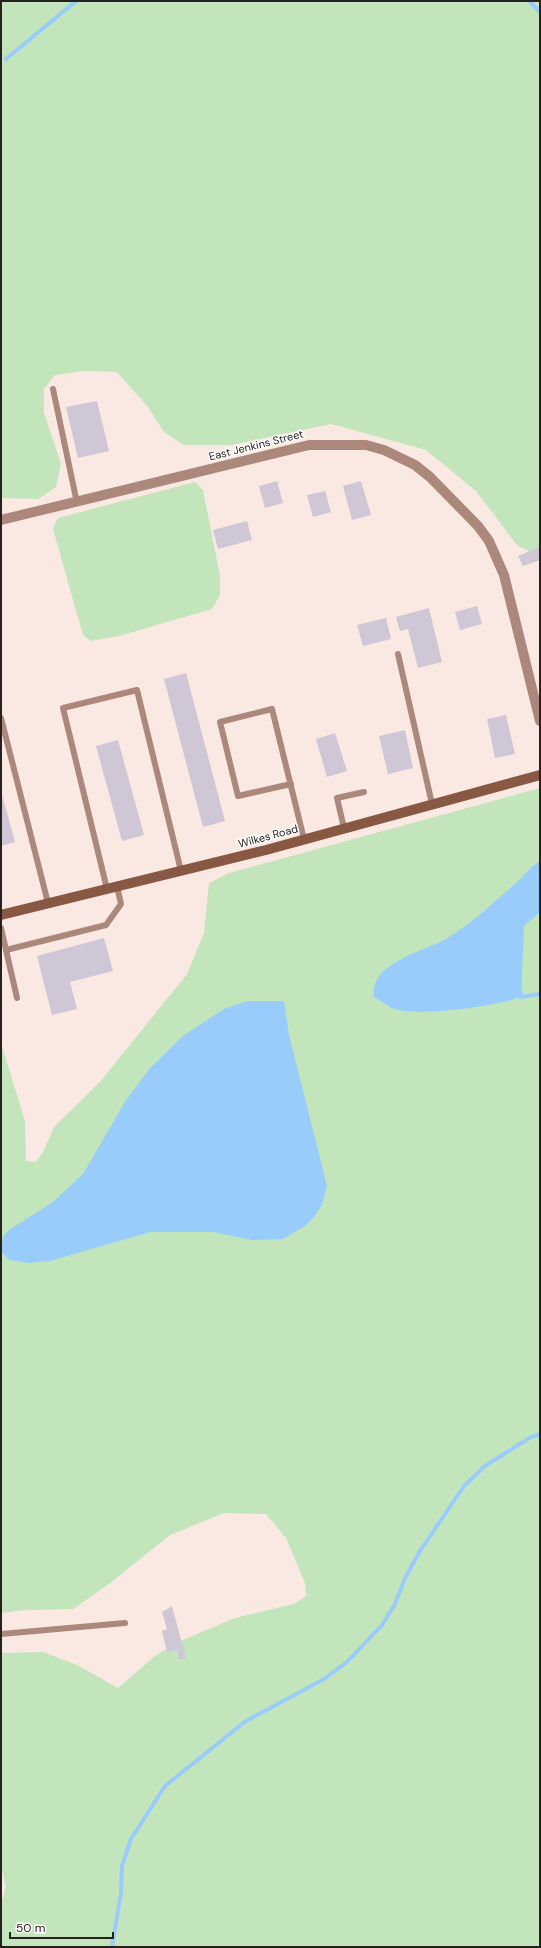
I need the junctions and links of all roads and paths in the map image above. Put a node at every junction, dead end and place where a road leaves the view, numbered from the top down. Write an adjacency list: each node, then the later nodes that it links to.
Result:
1 (53, 389): 2 (lane)
2 (76, 503): 3 (street, East Jenkins Street); 6 (street, East Jenkins Street)
3 (1, 520)
4 (398, 654): 11 (lane)
5 (1, 718): 7 (lane)
6 (540, 721)
7 (3, 738): 16 (lane)
8 (540, 775): 11 (street, Wilkes Road)
9 (291, 784): 9 (lane); 13 (lane)
10 (364, 792): 12 (lane)
11 (432, 804): 12 (street, Wilkes Road)
12 (344, 828): 13 (street, Wilkes Road)
13 (304, 839): 14 (street, Wilkes Road)
14 (181, 870): 15 (street, Wilkes Road); 15 (lane)
15 (112, 887): 16 (street, Wilkes Road); 19 (lane)
16 (48, 903): 17 (street, Wilkes Road)
17 (1, 914)
18 (1, 928): 19 (lane)
19 (6, 950): 20 (lane)
20 (17, 998)
21 (125, 1623): 22 (lane)
22 (1, 1634)

